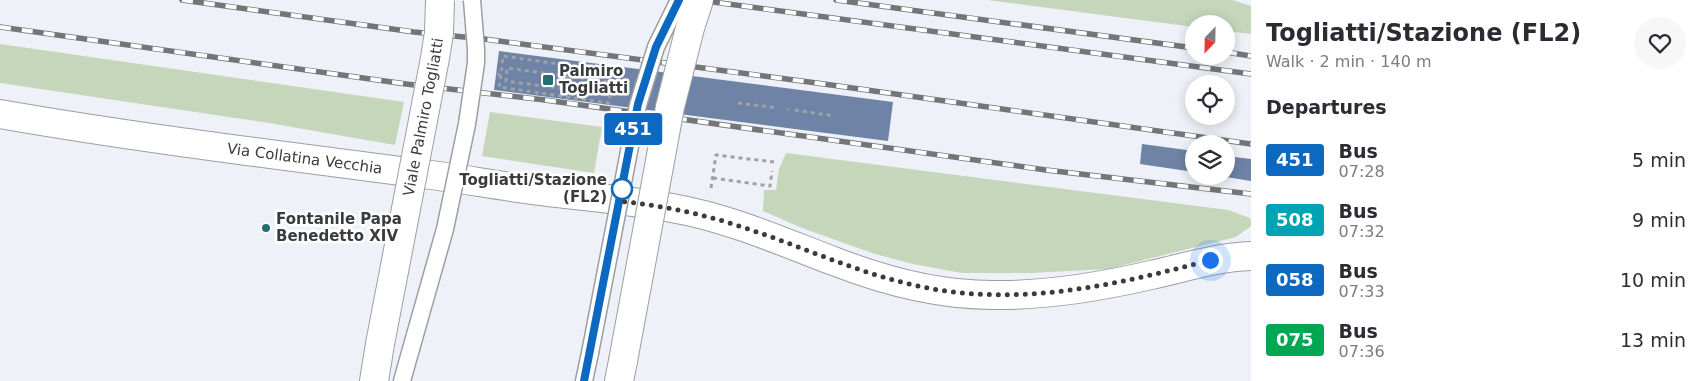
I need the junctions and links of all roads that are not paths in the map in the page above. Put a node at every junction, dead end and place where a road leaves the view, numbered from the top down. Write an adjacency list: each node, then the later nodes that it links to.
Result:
1 (440, 0): 8 (street, Viale Palmiro Togliatti, bridge)
2 (472, 0): 9 (lane, bridge)
3 (679, 0): 10 (lane, bridge)
4 (699, 0): 7 (street, bridge)
5 (0, 114): 6 (street, Via Collatina Vecchia)
6 (1251, 256)
7 (621, 371)
8 (374, 381)
9 (402, 381)
10 (584, 381)

